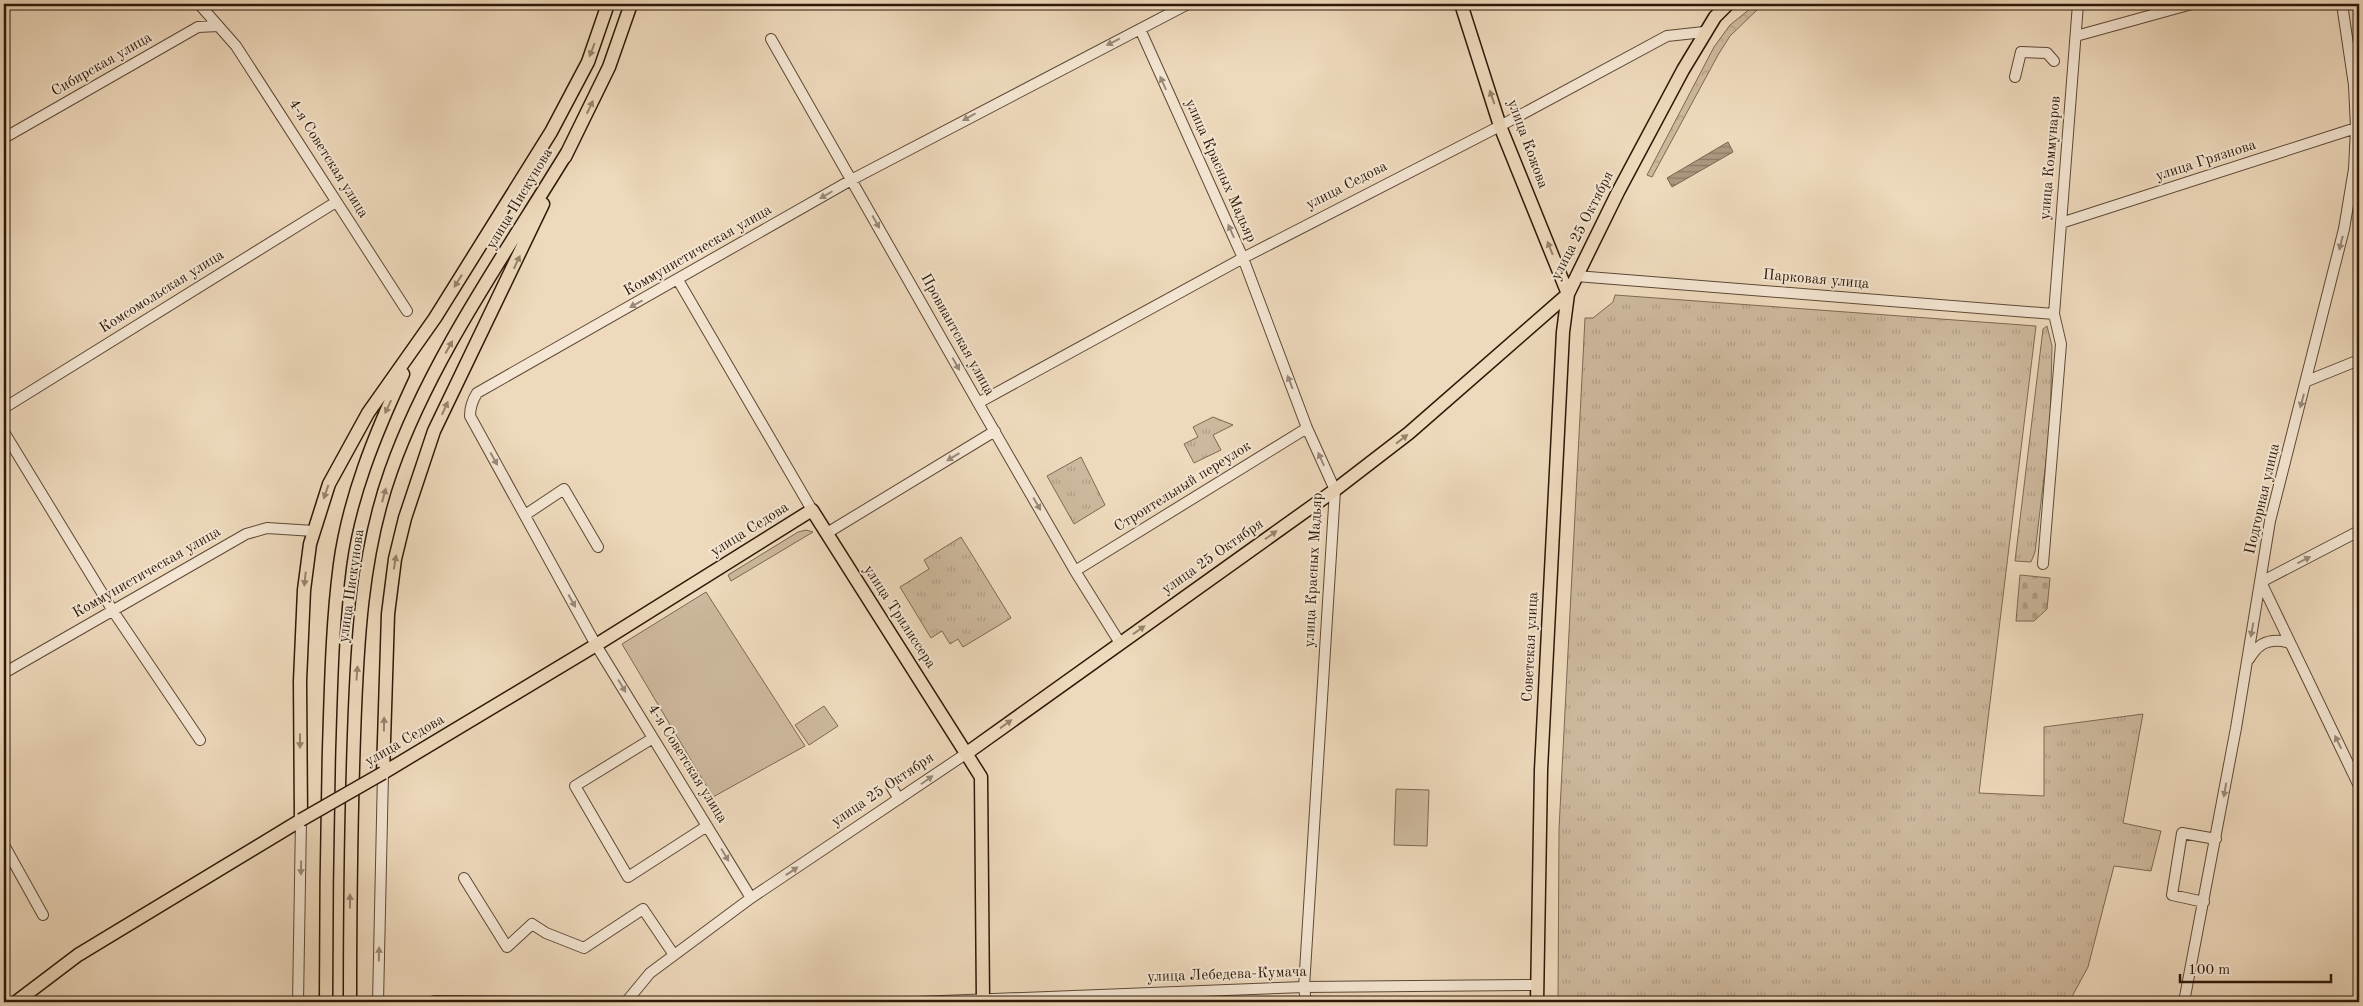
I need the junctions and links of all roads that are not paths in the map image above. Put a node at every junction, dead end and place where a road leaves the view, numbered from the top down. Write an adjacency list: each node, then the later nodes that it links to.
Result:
1 (199, 4): 10 (street, 4-я Советская улица)
2 (608, 4): 30 (main road, one-way to 30)
3 (631, 4): 20 (main road, one-way to 3)
4 (1188, 4): 11 (street, Коммунистическая улица)
5 (1461, 4): 17 (main road, улица Кожова, one-way to 5)
6 (1728, 4): 12 (main road)
7 (2078, 4): 13 (street, улица Коммунаров)
8 (2192, 4): 13 (street)
9 (2342, 4): 18 (street, Подгорная улица)
10 (218, 26): 19 (street, Сибирская улица); 22 (street, 4-я Советская улица)
11 (1140, 29): 21 (street, Коммунистическая улица, one-way to 21); 24 (street, улица Красных Мадьяр, one-way to 11)
12 (1704, 32): 17 (street, улица Седова); 25 (main road, улица 25 Октября)
13 (2076, 36): 23 (street, улица Коммунаров)
14 (772, 39): 21 (street, Провиантская улица)
15 (2054, 61): 16 (street)
16 (2015, 77)
17 (1500, 126): 24 (street, улица Седова); 27 (main road, улица Кожова, one-way to 17)
18 (2358, 127): 23 (street, улица Грязнова); 32 (street, Подгорная улица, one-way to 32)
19 (4, 138)
20 (568, 151): 57 (main road, улица Пискунова, one-way to 20); 77 (main road, улица Пискунова, one-way to 20)
21 (852, 179): 26 (street, Коммунистическая улица, one-way to 26); 33 (street, Провиантская улица, one-way to 33)
22 (336, 202): 28 (street, 4-я Советская улица); 34 (street, Комсомольская улица)
23 (2061, 223): 29 (street, улица Коммунаров)
24 (1243, 258): 33 (street, улица Седова); 35 (street, улица Красных Мадьяр, one-way to 24)
25 (1576, 276): 27 (main road, улица 25 Октября); 29 (street, Парковая улица)
26 (678, 280): 39 (street, улица Трилиссера); 40 (street, Коммунистическая улица, one-way to 40)
27 (1568, 294): 38 (main road, улица 25 Октября, one-way to 27); 70 (main road, Советская улица)
28 (408, 311)
29 (2054, 314): 45 (street, улица Коммунаров)
30 (435, 318): 41 (main road, one-way to 41); 76 (main road, улица Пискунова, one-way to 76)
31 (2359, 360): 32 (street)
32 (2307, 381): 47 (street, Подгорная улица, one-way to 47)
33 (978, 403): 36 (street, Провиантская улица)
34 (4, 408)
35 (1307, 428): 38 (street, улица Красных Мадьяр, one-way to 35); 46 (street, Строительный переулок)
36 (994, 431): 43 (street, one-way to 43); 46 (street, Провиантская улица, one-way to 46)
37 (4, 432): 48 (street)
38 (1335, 490): 49 (main road, улица 25 Октября, one-way to 38); 71 (street, улица Красных Мадьяр)
39 (812, 510): 43 (main road, улица Трилиссера); 50 (main road, улица Седова)
40 (525, 515): 44 (street); 50 (street, Коммунистическая улица, one-way to 50)
41 (314, 531): 48 (street, Коммунистическая улица); 61 (main road, one-way to 61)
42 (2359, 532): 47 (street, one-way to 42)
43 (826, 534): 56 (main road, улица Трилиссера)
44 (598, 547)
45 (2043, 564)
46 (1076, 571): 49 (street, Провиантская улица)
47 (2261, 582): 51 (street); 52 (street, Подгорная улица, one-way to 52)
48 (113, 610): 53 (street, Коммунистическая улица); 55 (street)
49 (1120, 643): 56 (main road, улица 25 Октября, one-way to 49)
50 (596, 645): 54 (street, 4-я Советская улица, one-way to 54); 57 (main road, улица Седова)
51 (2292, 647): 52 (street); 59 (street, one-way to 51)
52 (2247, 663): 63 (street, Подгорная улица, one-way to 63)
53 (4, 674)
54 (653, 738): 62 (street, 4-я Советская улица); 62 (street)
55 (200, 740)
56 (967, 753): 60 (street, улица 25 Октября, one-way to 56); 73 (main road, улица Трилиссера)
57 (383, 773): 61 (main road, улица Седова, bridge); 78 (street, улица Пискунова, one-way to 57)
58 (891, 786): 60 (street)
59 (2359, 786)
60 (900, 799): 66 (street, улица 25 Октября, one-way to 60)
61 (301, 820): 74 (main road, улица Седова); 75 (street, one-way to 75)
62 (707, 826): 66 (street, 4-я Советская улица, one-way to 66)
63 (2216, 839): 67 (street, Подгорная улица); 67 (street)
64 (4, 845): 68 (street)
65 (464, 878): 69 (street)
66 (752, 898): 69 (street, улица 25 Октября)
67 (2204, 902): 84 (street, Подгорная улица)
68 (43, 915)
69 (674, 955): 80 (street, улица 25 Октября)
70 (1537, 985): 71 (street, улица Лебедева-Кумача); 83 (main road, Советская улица)
71 (1304, 987): 73 (street, улица Лебедева-Кумача); 82 (street, улица Красных Мадьяр)
72 (434, 1000): 79 (street)
73 (983, 1001): 81 (street, улица Лебедева-Кумача)
74 (16, 1002)
75 (298, 1002)
76 (326, 1002)
77 (350, 1002)
78 (378, 1002)
79 (590, 1002)
80 (626, 1002)
81 (917, 1002)
82 (1306, 1002)
83 (1537, 1002)
84 (2184, 1002)

